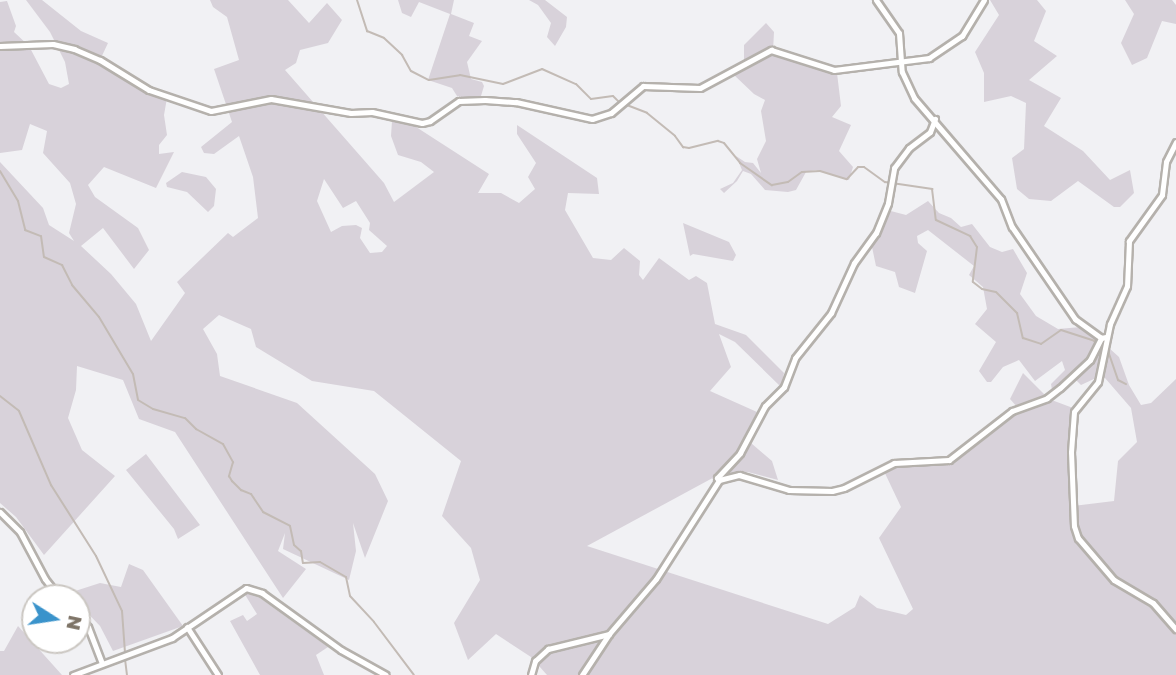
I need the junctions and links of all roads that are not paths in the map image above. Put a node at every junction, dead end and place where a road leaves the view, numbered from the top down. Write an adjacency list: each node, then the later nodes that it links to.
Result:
1 (876, 0): 4 (street)
2 (984, 0): 4 (street)
3 (0, 46): 4 (street)
4 (901, 61): 5 (street)
5 (934, 119): 7 (street); 8 (street)
6 (1176, 142): 7 (street)
7 (1102, 342): 8 (street); 12 (street)
8 (719, 480): 13 (street)
9 (1, 516): 10 (street)
10 (49, 584)
11 (187, 628): 15 (street); 17 (street); 18 (street)
12 (1176, 629)
13 (609, 634): 19 (street); 20 (street)
14 (91, 635): 15 (street)
15 (102, 663): 16 (street)
16 (73, 675)
17 (218, 675)
18 (386, 675)
19 (531, 675)
20 (582, 675)

